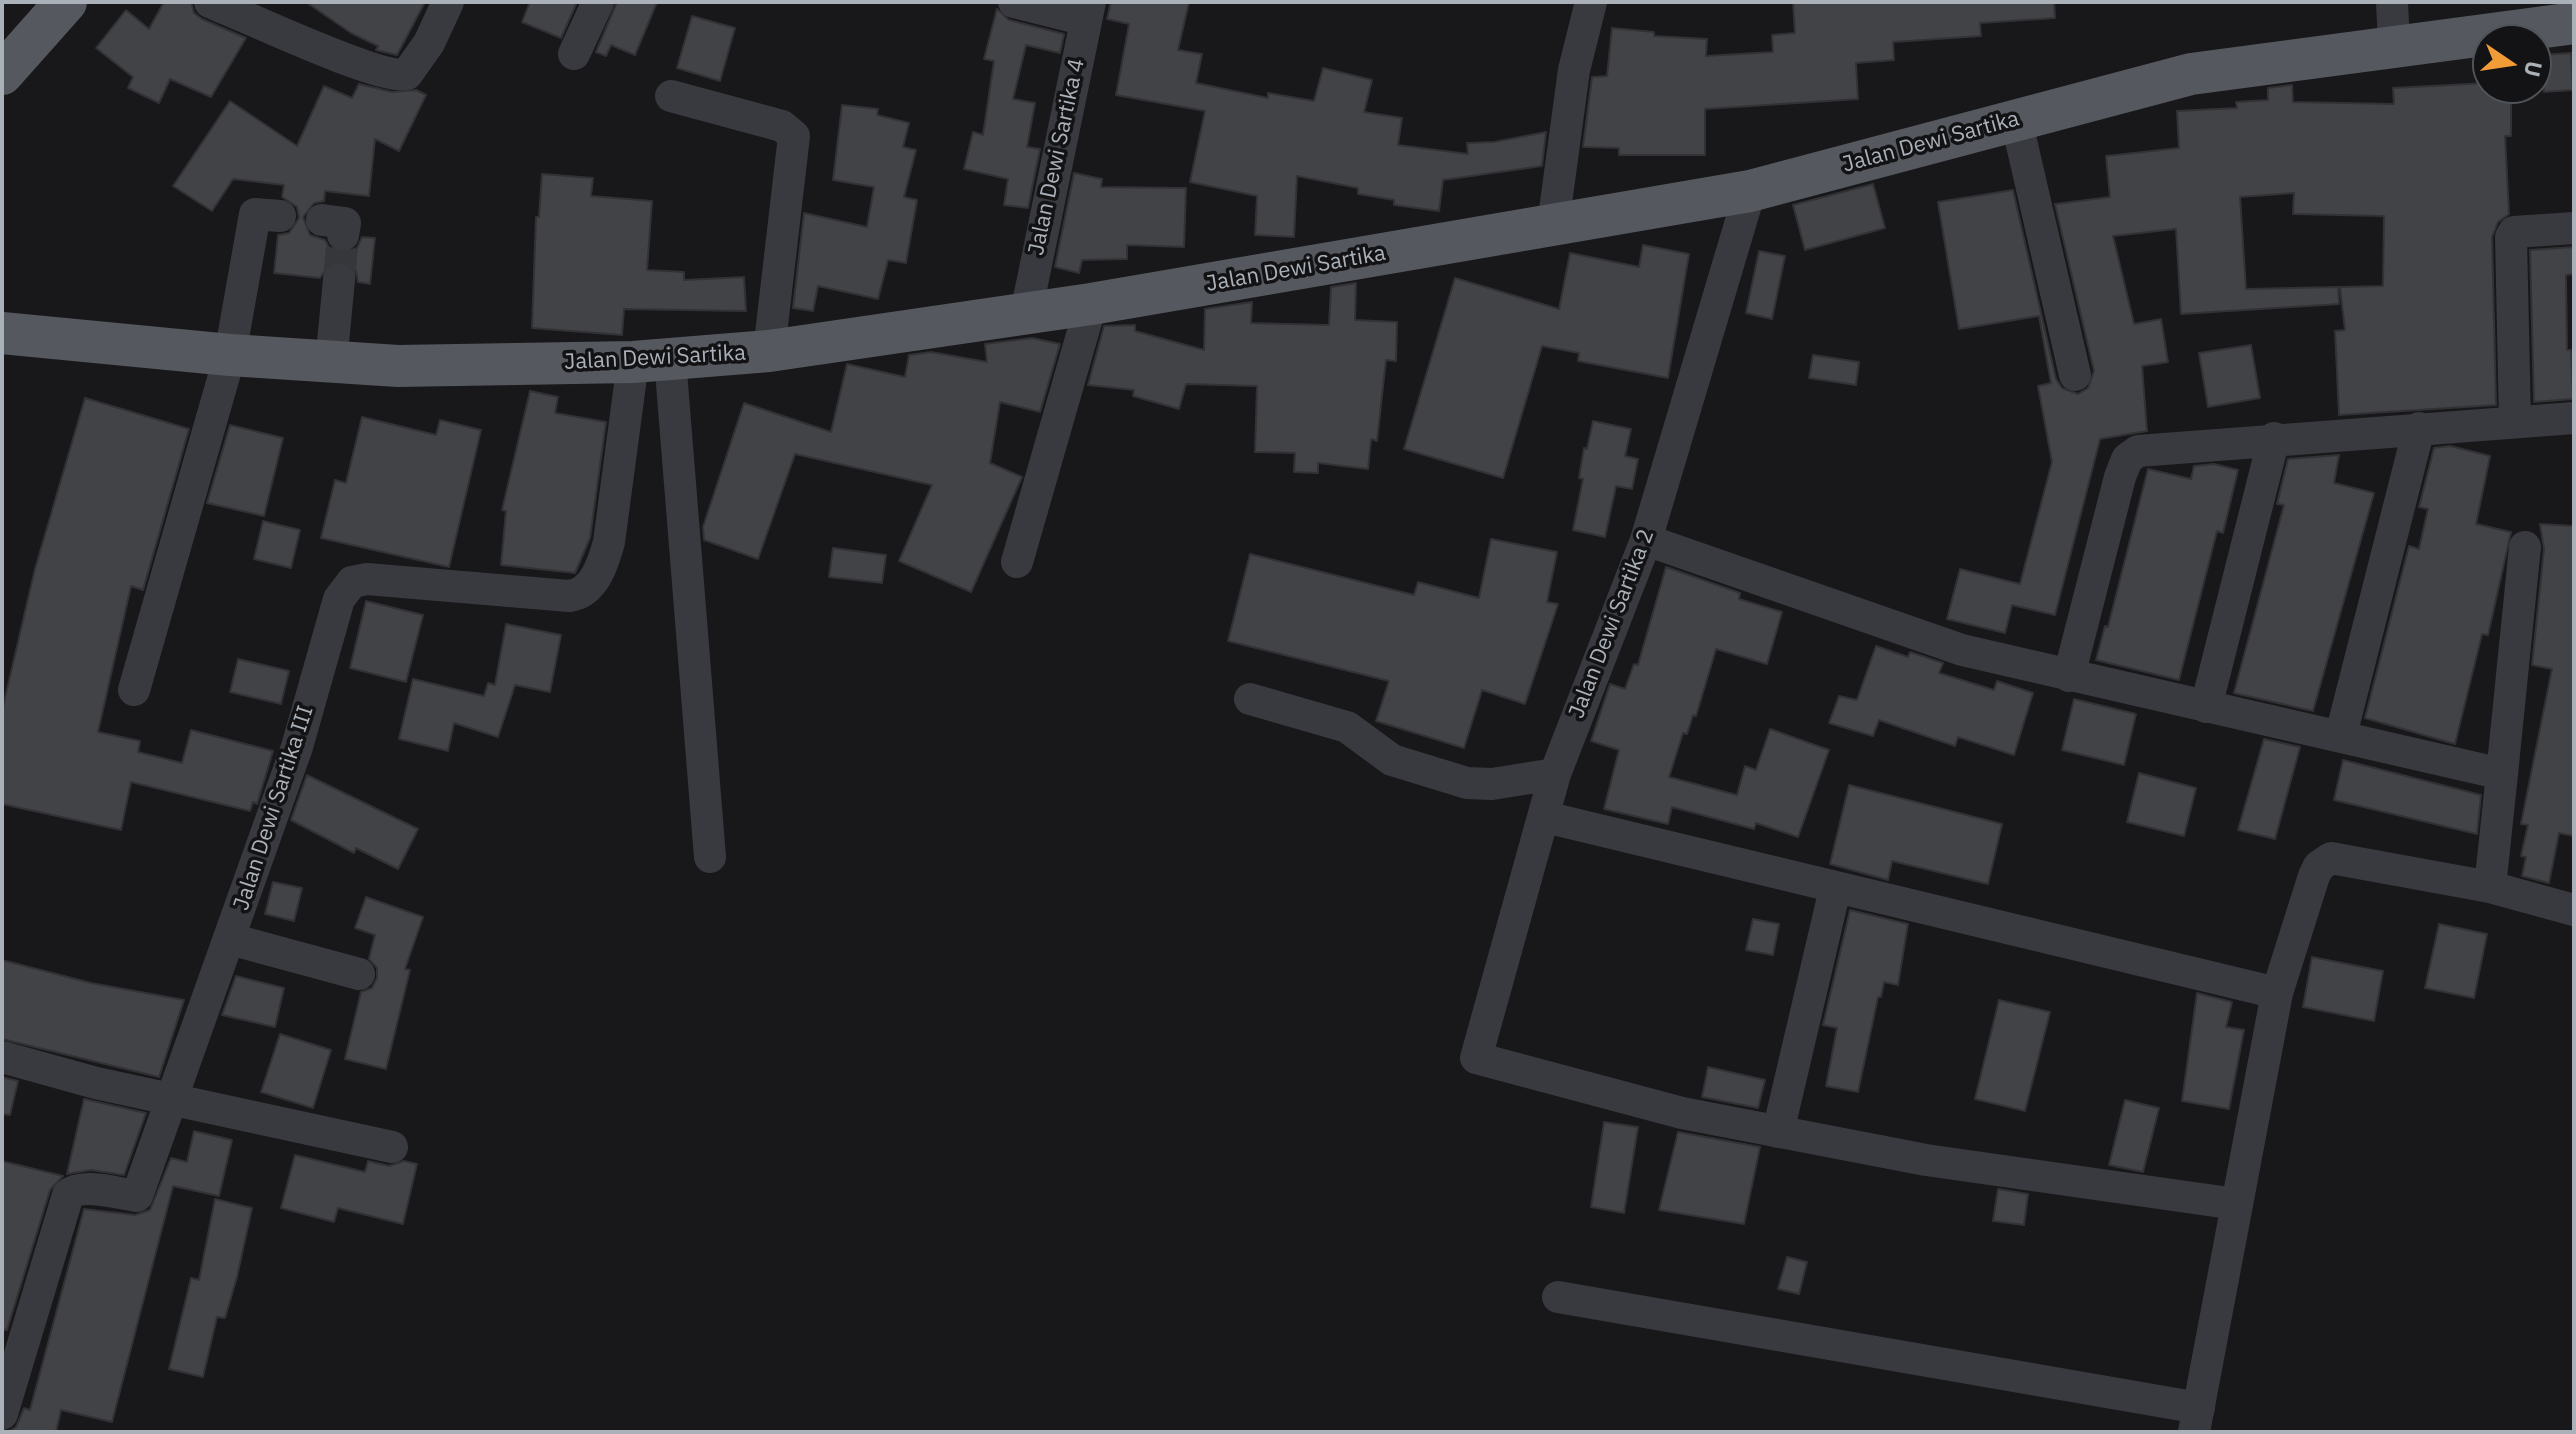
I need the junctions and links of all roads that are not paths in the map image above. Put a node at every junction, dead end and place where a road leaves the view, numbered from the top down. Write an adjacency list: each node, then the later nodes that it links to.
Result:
1 (66, 2): 13 (main road)
2 (210, 2): 3 (street)
3 (448, 2)
4 (598, 2): 12 (street)
5 (1014, 2): 8 (street)
6 (1591, 2): 18 (street)
7 (2392, 2): 11 (street)
8 (1088, 11): 22 (street, Jalan Dewi Sartika 4)
9 (2526, 15): 10 (main road, Jalan Dewi Sartika); 11 (main road, Jalan Dewi Sartika)
10 (2574, 23)
11 (2394, 45): 15 (main road, Jalan Dewi Sartika)
12 (574, 54)
13 (2, 74)
14 (671, 96): 24 (street)
15 (2016, 119): 16 (main road, Jalan Dewi Sartika); 28 (street)
16 (1750, 191): 18 (main road, Jalan Dewi Sartika); 33 (street, Jalan Dewi Sartika 2)
17 (280, 216): 25 (street)
18 (1553, 225): 21 (main road, Jalan Dewi Sartika)
19 (2574, 228): 30 (street)
20 (339, 280): 27 (street)
21 (1091, 304): 22 (main road, Jalan Dewi Sartika); 35 (street)
22 (1026, 313): 24 (main road, Jalan Dewi Sartika)
23 (2, 333): 25 (main road, Jalan Dewi Sartika)
24 (769, 351): 26 (main road, Jalan Dewi Sartika)
25 (230, 355): 27 (main road, Jalan Dewi Sartika); 37 (street)
26 (652, 360): 27 (main road, Jalan Dewi Sartika); 44 (street); 48 (street, Jalan Dewi Sartika III)
27 (331, 363)
28 (2075, 375)
29 (2574, 418): 30 (street)
30 (2515, 422): 31 (street)
31 (2419, 428): 32 (street); 40 (street)
32 (2274, 438): 36 (street); 39 (street)
33 (1646, 540): 36 (street); 41 (street, Jalan Dewi Sartika 2)
34 (2525, 547): 42 (street)
35 (1017, 562)
36 (2069, 676): 39 (street)
37 (134, 690)
38 (1250, 699): 41 (street)
39 (2206, 707): 40 (street)
40 (2341, 735): 42 (street)
41 (1555, 774): 43 (street, Jalan Dewi Sartika 2)
42 (2502, 774): 45 (street)
43 (1545, 817): 46 (street); 53 (street, Jalan Dewi Sartika 2)
44 (710, 857)
45 (2490, 887): 47 (street); 50 (street)
46 (1835, 889): 50 (street); 53 (street)
47 (2574, 910)
48 (230, 939): 49 (street); 52 (street, Jalan Dewi Sartika III)
49 (359, 974)
50 (2277, 993): 55 (street)
51 (2, 1057): 52 (street)
52 (172, 1097): 54 (street); 57 (street, Jalan Dewi Sartika III)
53 (1778, 1132): 55 (street)
54 (392, 1147)
55 (2236, 1204): 58 (street)
56 (1558, 1297): 58 (street)
57 (2, 1414)
58 (2196, 1420)

